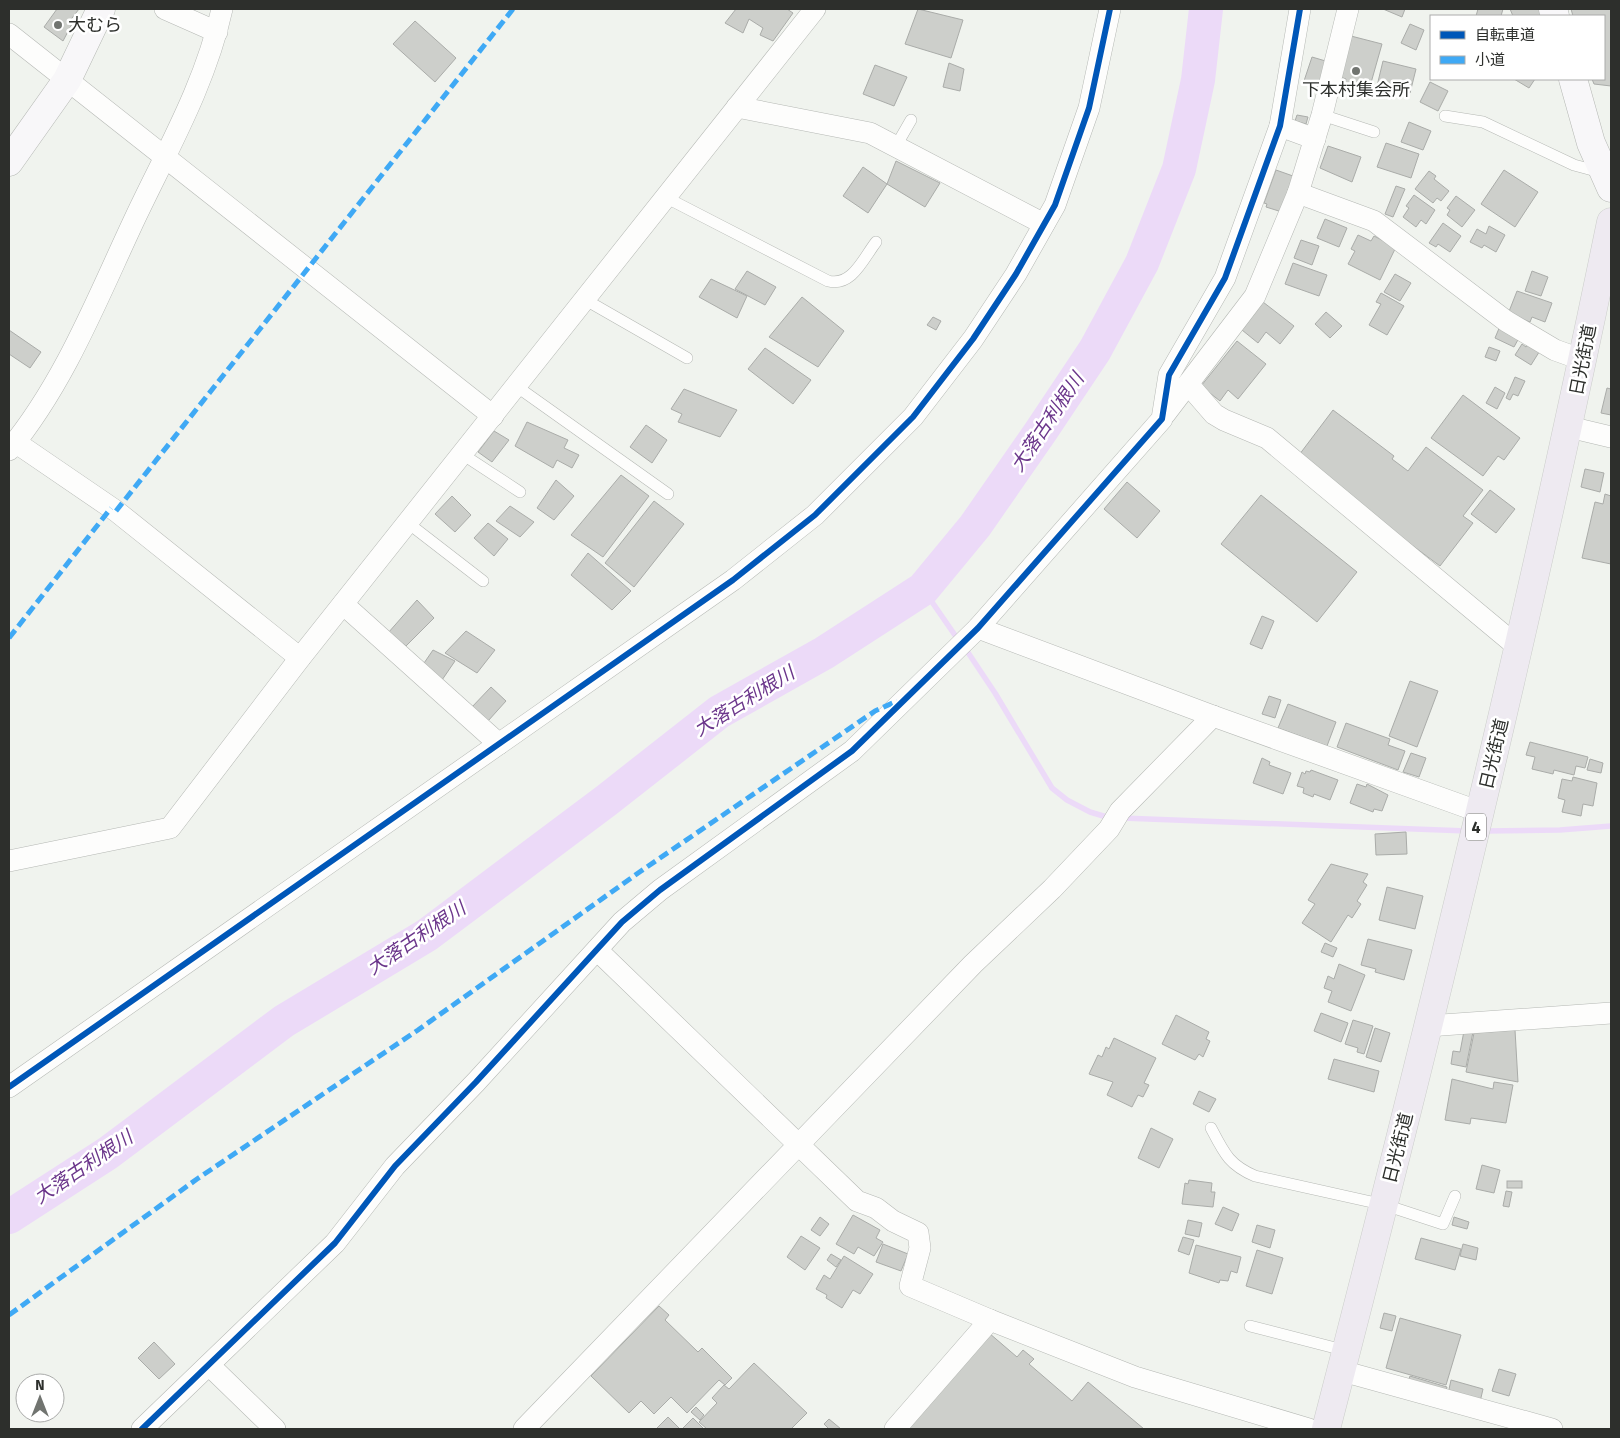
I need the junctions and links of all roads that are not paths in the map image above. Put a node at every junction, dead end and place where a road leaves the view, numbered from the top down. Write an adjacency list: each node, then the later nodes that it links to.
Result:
1 (101, 9): 10 (street)
2 (165, 9): 8 (street)
3 (222, 9): 8 (street)
4 (1110, 9): 26 (street)
5 (1300, 9): 16 (street)
6 (1348, 9): 13 (street)
7 (809, 11): 12 (street)
8 (217, 32): 20 (street)
9 (9, 34): 10 (street)
10 (67, 80): 20 (street); 21 (street)
11 (1573, 80): 22 (street)
12 (737, 107): 19 (street); 24 (street)
13 (1322, 116): 17 (lane); 18 (street)
14 (1445, 116): 22 (lane)
15 (911, 120): 19 (lane)
16 (1280, 126): 18 (street); 34 (street)
17 (1374, 132)
18 (1315, 139): 23 (street)
19 (896, 146): 26 (street)
20 (164, 157): 33 (street); 37 (street)
21 (9, 162)
22 (1608, 180)
23 (1298, 193): 30 (street); 31 (street)
24 (665, 197): 27 (lane); 28 (street)
25 (1611, 222): 30 (highway, 日光街道 / 4)
26 (1044, 224): 48 (street)
27 (876, 242)
28 (584, 300): 29 (lane); 32 (street)
29 (687, 358)
30 (1583, 360): 35 (highway, 日光街道 / 4)
31 (1188, 384): 34 (street); 45 (street)
32 (516, 386): 33 (street); 40 (lane)
33 (493, 416): 38 (street)
34 (1162, 419): 44 (street)
35 (1570, 428): 36 (street); 45 (highway, 日光街道 / 4)
36 (1611, 437)
37 (12, 446): 46 (street)
38 (462, 454): 39 (lane); 41 (street)
39 (520, 492)
40 (668, 494)
41 (408, 523): 42 (lane); 43 (street)
42 (483, 581)
43 (343, 604): 46 (street); 48 (street)
44 (978, 628): 47 (street); 51 (street)
45 (1518, 647): 49 (highway, 日光街道 / 4)
46 (300, 658): 50 (street)
47 (1213, 716): 49 (street); 56 (street)
48 (499, 744): 54 (street)
49 (1480, 812): 53 (highway, 日光街道 / 4)
50 (9, 861)
51 (597, 950): 56 (street); 62 (street)
52 (1611, 1013): 53 (street)
53 (1428, 1026): 58 (highway, 日光街道 / 4)
54 (9, 1087)
55 (1211, 1128): 58 (lane)
56 (799, 1144): 59 (street); 65 (street)
57 (1455, 1196): 58 (lane)
58 (1385, 1205): 61 (highway, 日光街道 / 4)
59 (990, 1320): 66 (street); 67 (street)
60 (1250, 1326): 61 (lane)
61 (1344, 1361): 68 (highway, 日光街道 / 4); 69 (street)
62 (209, 1365): 63 (street); 64 (street)
63 (142, 1429)
64 (275, 1429)
65 (524, 1429)
66 (895, 1429)
67 (1309, 1429)
68 (1326, 1429)
69 (1552, 1429)

